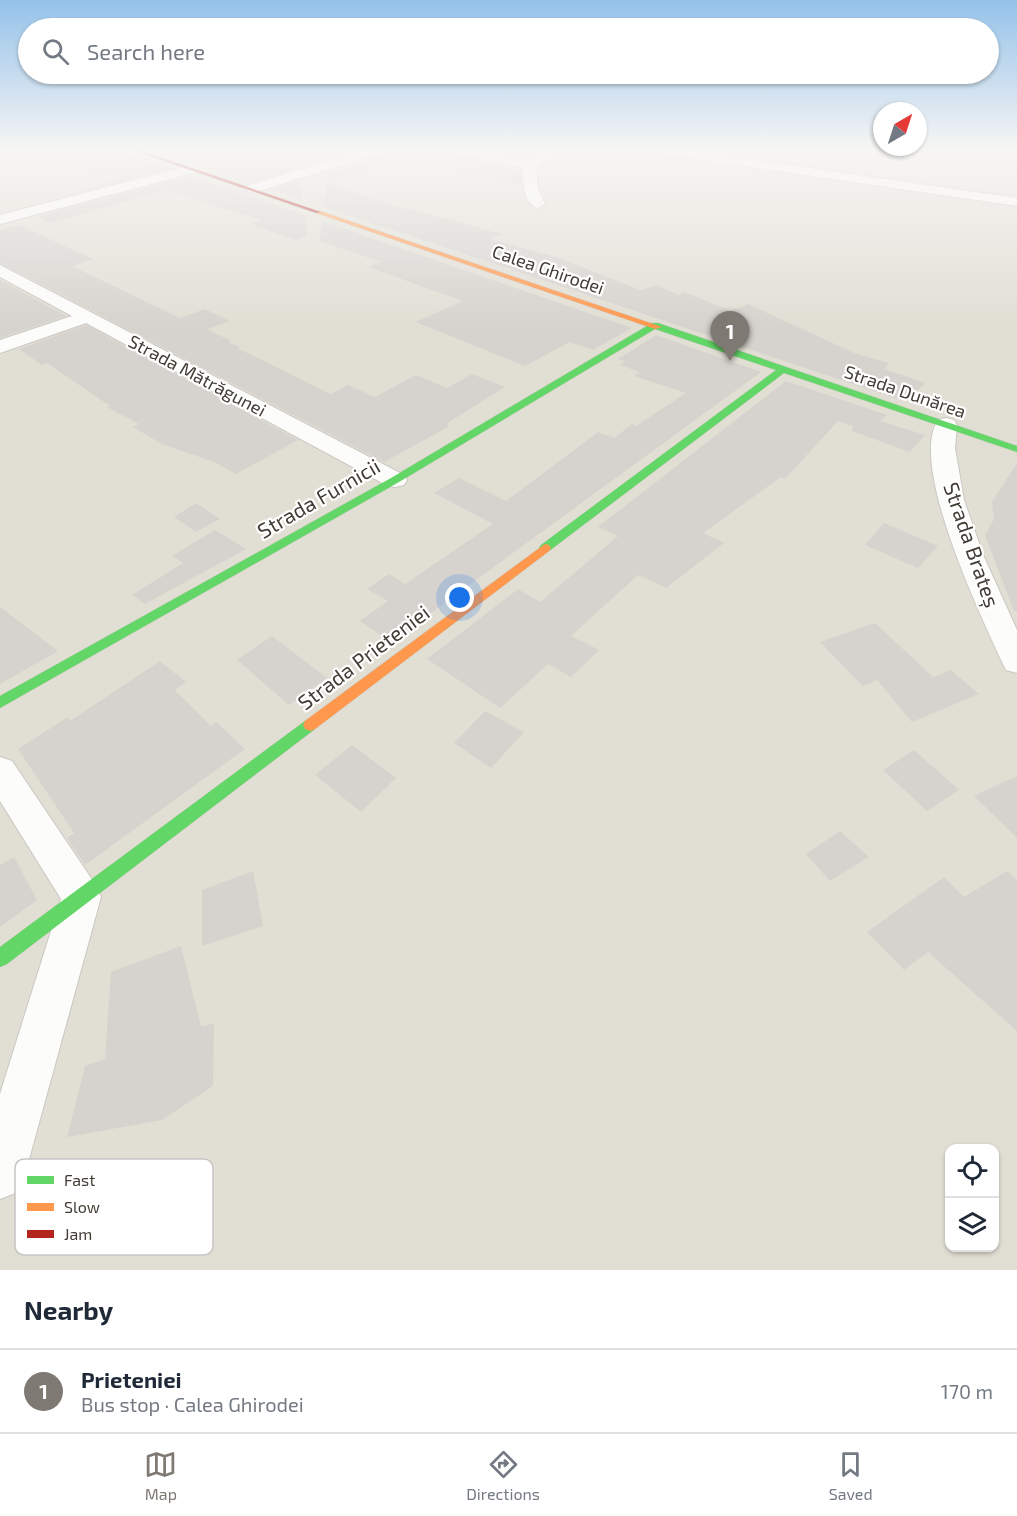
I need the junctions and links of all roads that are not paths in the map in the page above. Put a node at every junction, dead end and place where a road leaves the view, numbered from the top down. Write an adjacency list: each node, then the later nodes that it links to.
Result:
1 (44, 208): 3 (street)
2 (308, 208): 6 (street, Calea Ghirodei)
3 (0, 220)
4 (0, 270): 5 (street, Strada Mătrăgunei)
5 (86, 317): 7 (street); 11 (street, Strada Mătrăgunei)
6 (655, 325): 8 (street, Calea Ghirodei); 11 (street, Strada Furnicii)
7 (0, 347)
8 (782, 370): 9 (street, Strada Dunărea); 15 (street, Strada Prieteniei)
9 (946, 425): 10 (street, Strada Dunărea); 12 (street, Strada Brateș)
10 (1017, 449)
11 (395, 480): 13 (street, Strada Furnicii)
12 (1017, 662)
13 (0, 703)
14 (0, 771): 15 (street)
15 (81, 897): 16 (street, Strada Prieteniei); 17 (street)
16 (0, 958)
17 (0, 1174)

